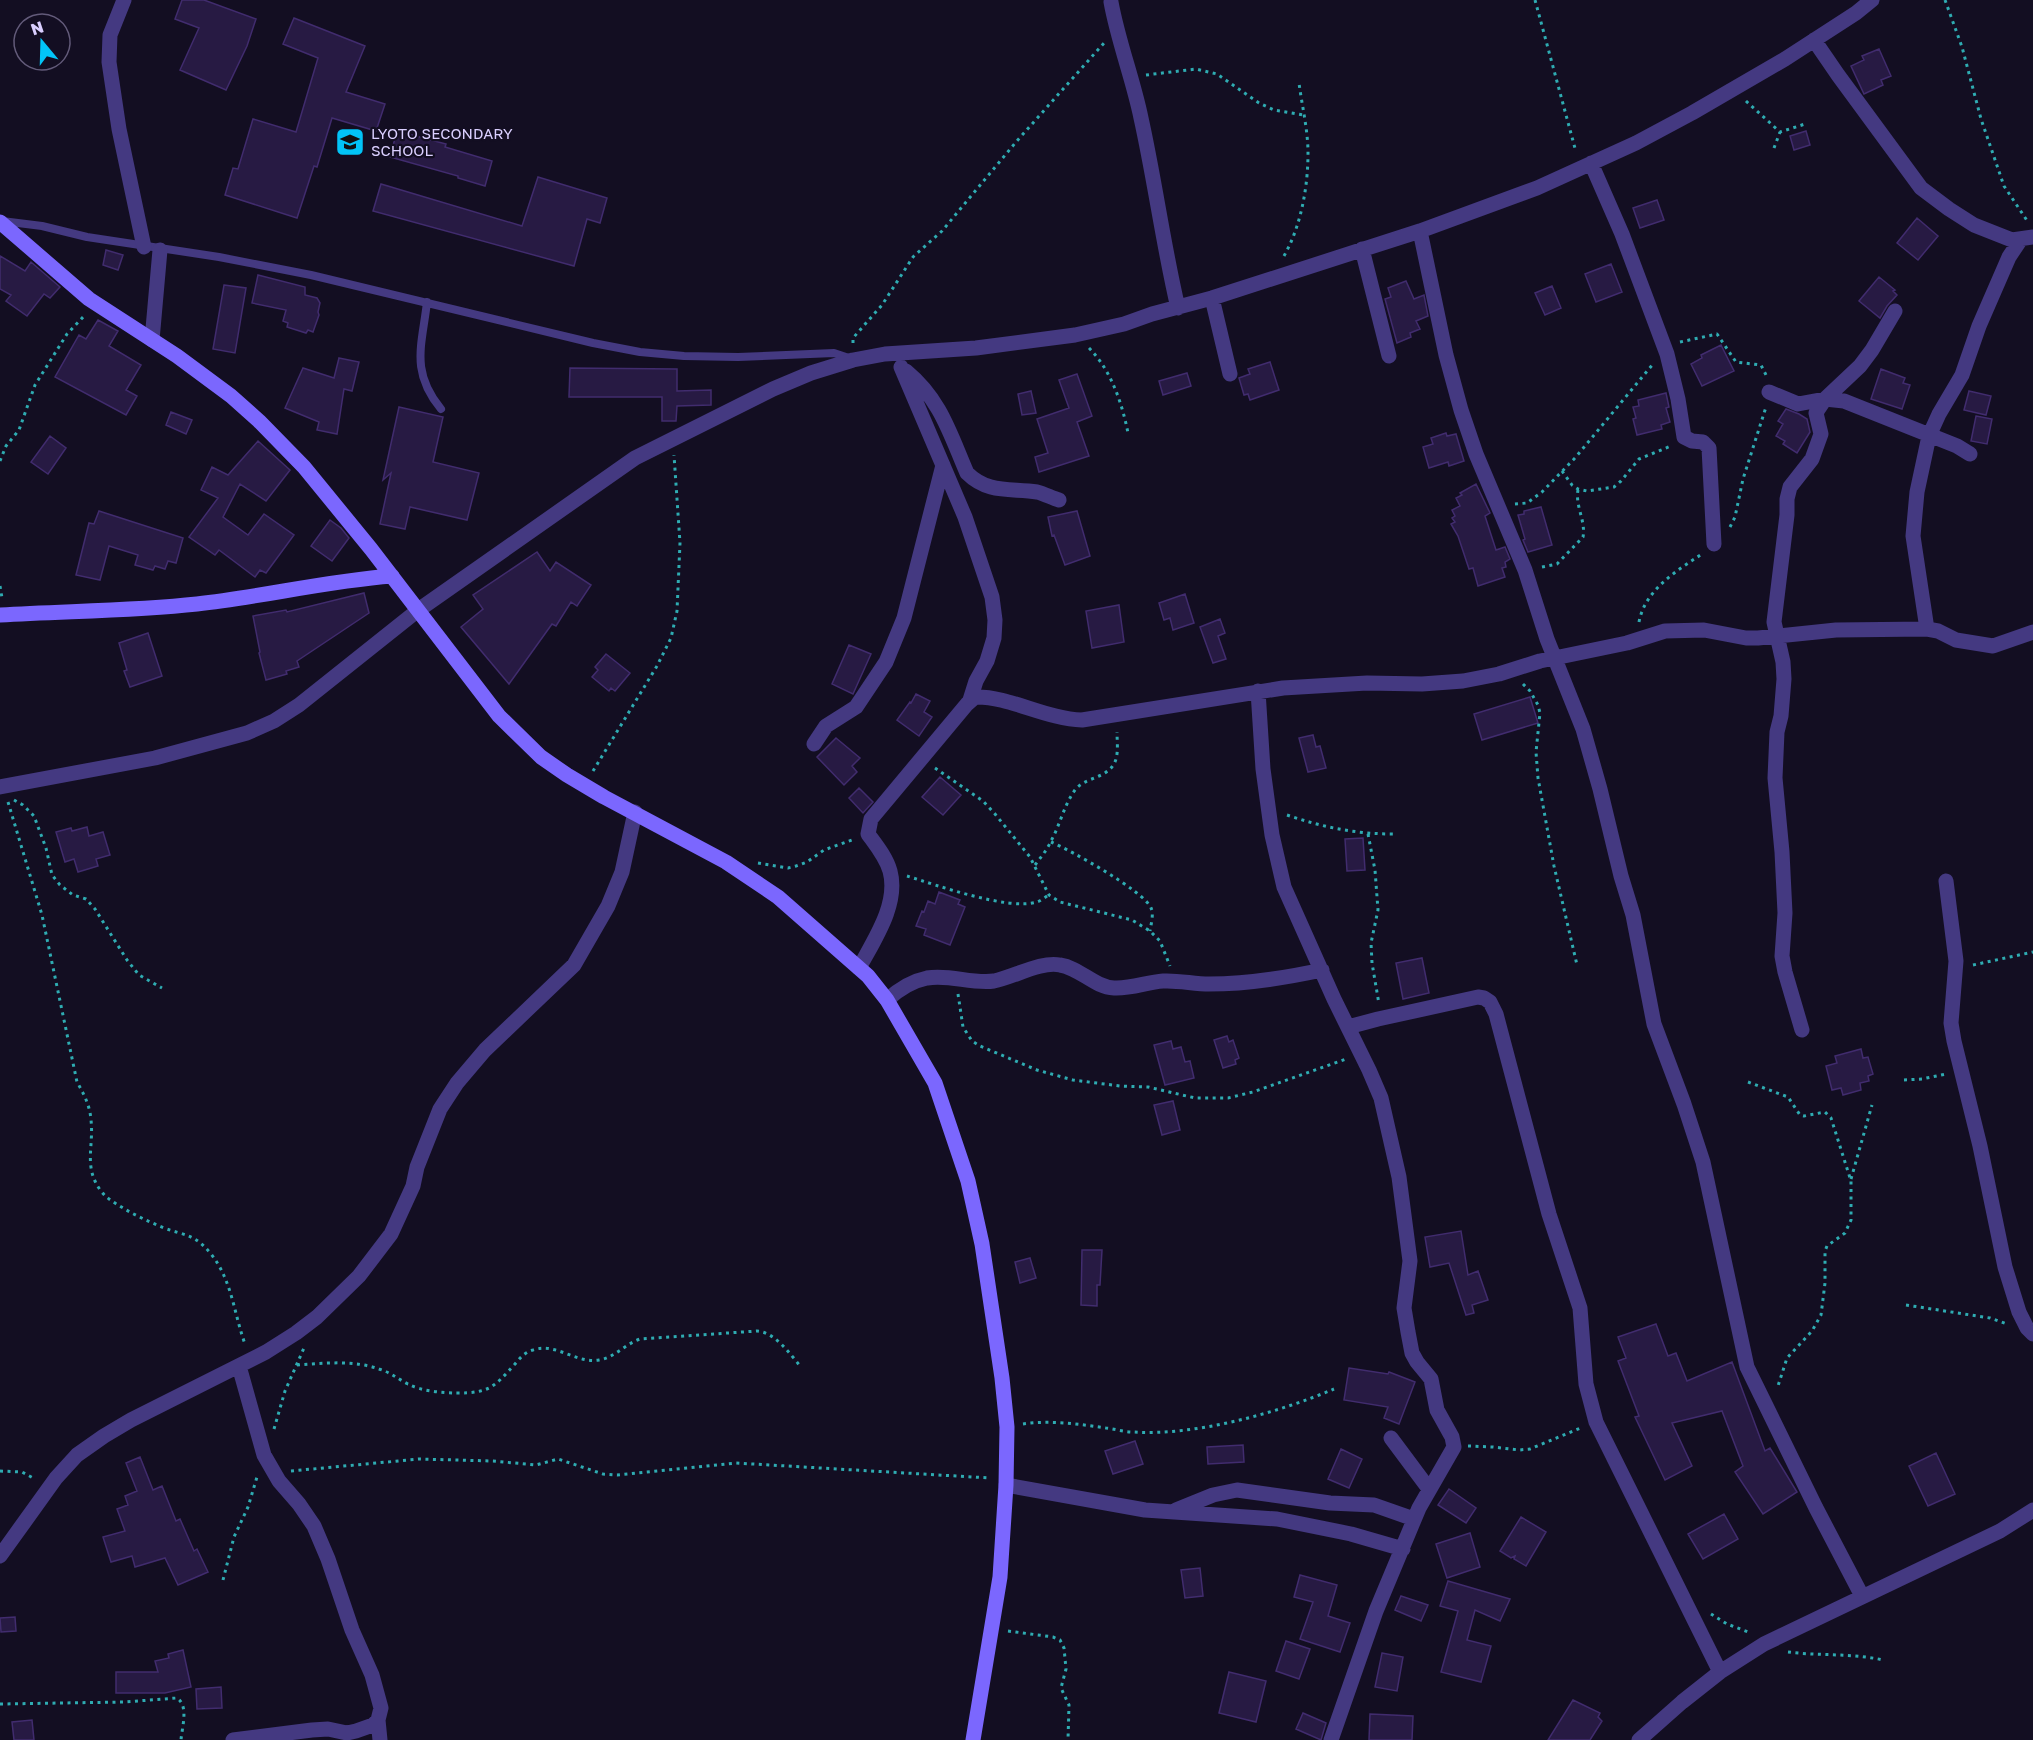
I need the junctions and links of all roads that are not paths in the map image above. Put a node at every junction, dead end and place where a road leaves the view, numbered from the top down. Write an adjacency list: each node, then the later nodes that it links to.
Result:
1 (124, 0): 9 (street)
2 (1872, 0): 4 (street)
3 (1111, 2): 14 (street)
4 (1814, 40): 5 (street); 8 (street)
5 (1585, 166): 7 (street); 29 (street)
6 (1, 224): 9 (lane); 16 (street)
7 (1420, 231): 10 (street); 36 (street)
8 (2027, 238): 25 (street)
9 (144, 247): 11 (lane)
10 (1362, 249): 12 (street); 18 (street)
11 (160, 250): 13 (lane); 16 (street)
12 (1212, 298): 14 (street); 21 (street)
13 (427, 303): 19 (lane); 24 (lane)
14 (1178, 308): 17 (street)
15 (1894, 311): 23 (street)
16 (152, 340): 30 (street)
17 (885, 354): 19 (street); 20 (street)
18 (1389, 356)
19 (853, 360): 31 (street)
20 (901, 367): 27 (street); 28 (street)
21 (1230, 374)
22 (1769, 392): 23 (street)
23 (1825, 399): 25 (street); 35 (street)
24 (441, 409)
25 (1929, 436): 26 (street); 33 (street)
26 (1970, 454)
27 (943, 465): 38 (street); 39 (street)
28 (1059, 500)
29 (1714, 544)
30 (392, 576): 31 (street); 32 (street)
31 (417, 611): 40 (street); 41 (street)
32 (0, 615)
33 (1927, 629): 34 (street); 35 (street)
34 (2033, 632)
35 (1777, 637): 36 (street); 47 (street)
36 (1554, 657): 37 (street); 58 (street)
37 (1258, 691): 38 (street); 44 (street)
38 (970, 700): 43 (street)
39 (814, 744)
40 (0, 787)
41 (635, 812): 43 (street); 49 (street)
42 (1947, 881): 48 (street)
43 (859, 968): 45 (street)
44 (1322, 970): 45 (street); 46 (street)
45 (887, 1000): 51 (street)
46 (1348, 1027): 52 (street); 59 (street)
47 (1802, 1030)
48 (2030, 1331)
49 (246, 1362): 57 (street); 60 (street)
50 (1391, 1438): 52 (street)
51 (1006, 1482): 54 (street); 63 (street)
52 (1429, 1489): 55 (street)
53 (2033, 1510): 58 (street)
54 (1173, 1511): 55 (street); 56 (street)
55 (1414, 1519): 56 (street)
56 (1403, 1549): 64 (street)
57 (0, 1556)
58 (1863, 1596): 59 (street)
59 (1720, 1672): 65 (street)
60 (378, 1720): 61 (street); 62 (street)
61 (233, 1740)
62 (380, 1740)
63 (973, 1740)
64 (1331, 1740)
65 (1639, 1740)

